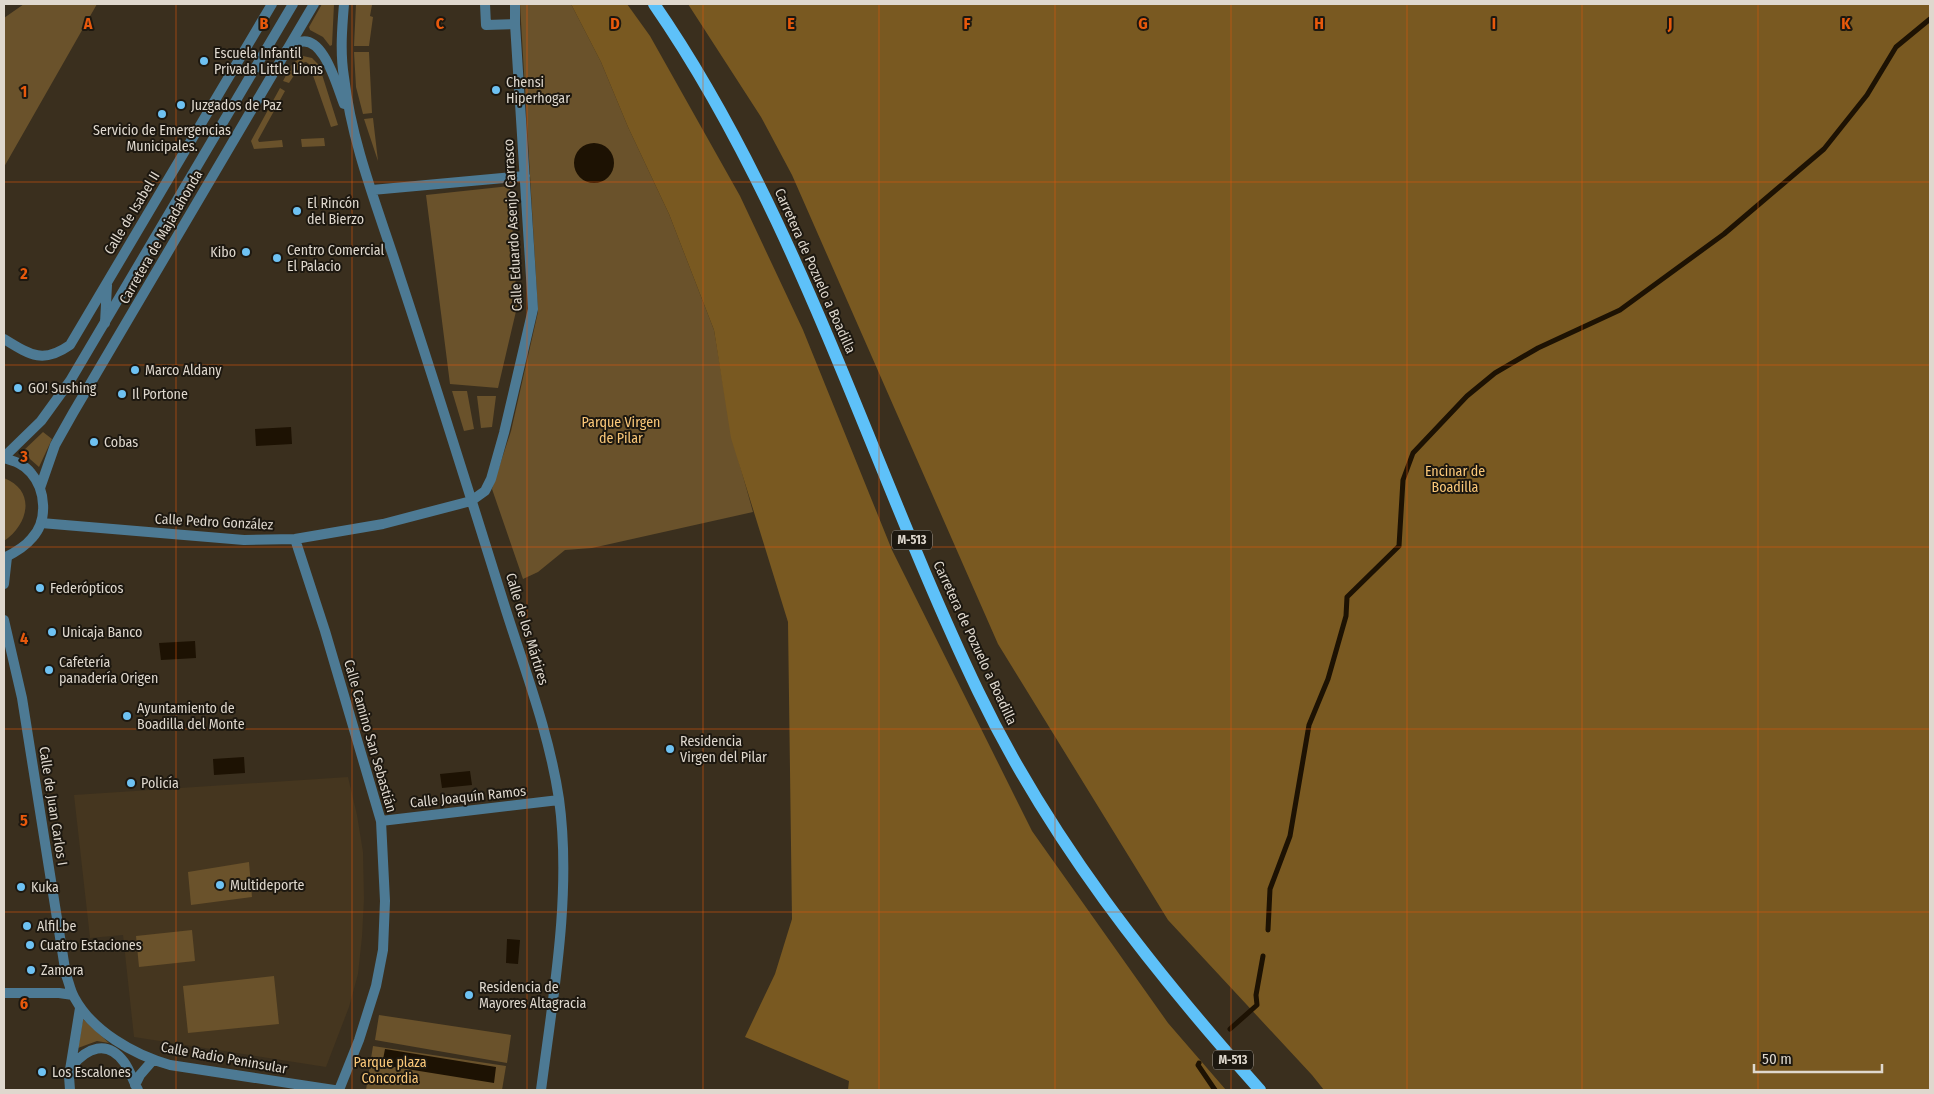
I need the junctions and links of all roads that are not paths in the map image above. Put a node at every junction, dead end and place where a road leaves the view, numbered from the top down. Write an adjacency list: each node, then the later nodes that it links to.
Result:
1 (272, 4): 13 (street, Calle de Isabel II)
2 (293, 4): 14 (street, Carretera de Majadahonda)
3 (314, 4): 9 (street, Carretera de Majadahonda)
4 (344, 4): 10 (street, Calle de los Mártires)
5 (485, 4): 8 (street)
6 (514, 4): 8 (street, Calle Eduardo Asenjo Carrasco)
7 (654, 4): 36 (main road, Carretera de Pozuelo a Boadilla / M-513)
8 (515, 24): 11 (street, Calle Eduardo Asenjo Carrasco)
9 (287, 50): 10 (street, Calle de los Mártires); 17 (street, Carretera de Majadahonda)
10 (353, 128): 12 (street, Calle de los Mártires)
11 (525, 176): 12 (street); 18 (street, Calle Eduardo Asenjo Carrasco)
12 (372, 190): 18 (street, Calle de los Mártires)
13 (107, 282): 14 (street, Calle de Isabel II); 15 (street, Calle de Isabel II)
14 (105, 324): 16 (street, Carretera de Majadahonda)
15 (4, 339)
16 (4, 457): 17 (street)
17 (40, 488): 19 (street)
18 (471, 501): 20 (street, Calle Pedro González); 24 (street, Calle de los Mártires)
19 (41, 523): 20 (street, Calle Pedro González); 21 (street)
20 (295, 539): 25 (street, Calle Camino San Sebastián)
21 (5, 558): 22 (street)
22 (4, 584)
23 (4, 620): 27 (street, Calle de Juan Carlos I)
24 (559, 800): 25 (street, Calle Joaquín Ramos); 35 (street, Calle de los Mártires)
25 (380, 821): 34 (street, Calle Camino San Sebastián)
26 (4, 993): 27 (street)
27 (73, 995): 28 (street, Calle Radio Peninsular)
28 (80, 1008): 29 (street, Calle Radio Peninsular); 30 (street)
29 (153, 1060): 31 (street); 33 (street, Calle Radio Peninsular)
30 (72, 1066): 31 (street); 32 (street)
31 (136, 1088)
32 (70, 1090)
33 (334, 1090)
34 (339, 1090)
35 (541, 1090)
36 (1260, 1090)

